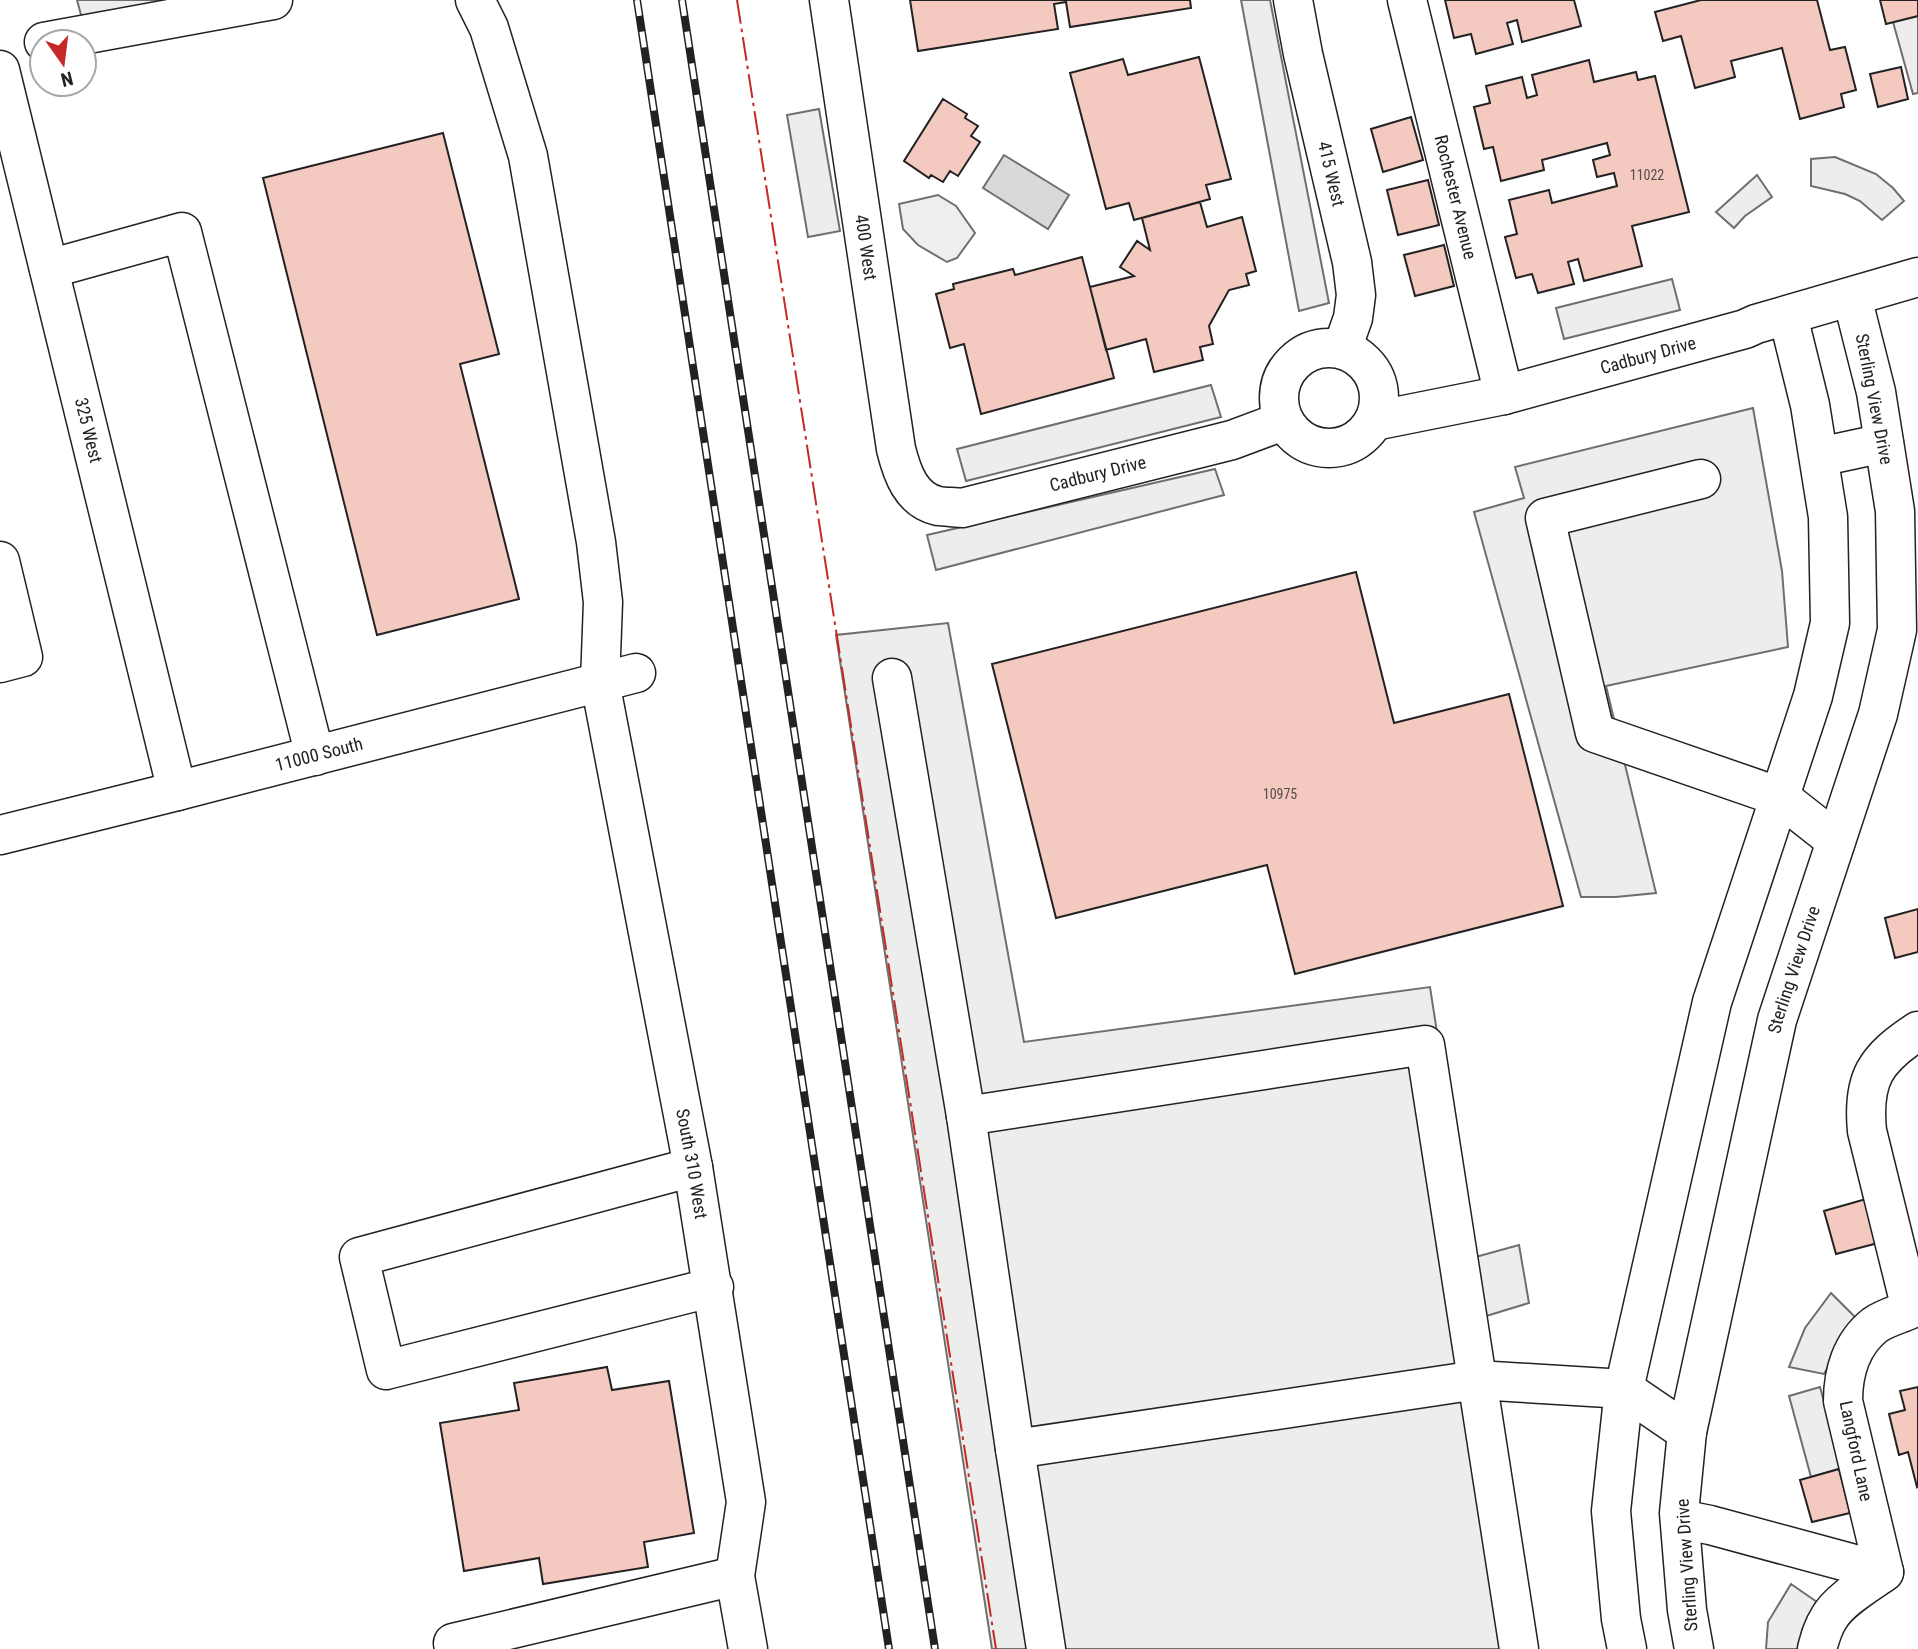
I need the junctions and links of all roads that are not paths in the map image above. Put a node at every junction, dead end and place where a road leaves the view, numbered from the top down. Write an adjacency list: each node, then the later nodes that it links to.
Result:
1 (273, 0): 6 (street)
2 (475, 0): 24 (street, South 310 West)
3 (829, 0): 21 (street, 400 West)
4 (1293, 0): 14 (street, 415 West)
5 (1407, 0): 15 (street, Rochester Avenue)
6 (98, 32)
7 (28, 45): 8 (street)
8 (0, 50)
9 (0, 70): 10 (street, 325 West)
10 (49, 270): 26 (street); 27 (street, 325 West)
11 (1918, 276): 12 (street, Cadbury Drive)
12 (1852, 297): 13 (street, Cadbury Drive); 18 (street, Sterling View Drive)
13 (1788, 316): 15 (street, Cadbury Drive); 19 (street)
14 (1342, 349): 16 (street); 17 (street)
15 (1504, 395): 17 (street, Cadbury Drive)
16 (1283, 421): 17 (street); 21 (street, Cadbury Drive)
17 (1374, 421)
18 (1884, 443): 19 (street); 30 (street, Sterling View Drive)
19 (1819, 457): 28 (street)
20 (1701, 479): 28 (street)
21 (914, 493)
22 (0, 561): 23 (street)
23 (0, 663)
24 (618, 677): 26 (street, 11000 South); 33 (street, South 310 West)
25 (892, 678): 32 (street)
26 (315, 756): 27 (street, 11000 South)
27 (177, 792): 29 (street, 11000 South)
28 (1780, 797): 30 (street); 36 (street)
29 (0, 835)
30 (1836, 841): 37 (street, Sterling View Drive)
31 (1918, 1031): 40 (street, Langford Lane)
32 (967, 1116): 35 (street); 38 (street)
33 (693, 1167): 34 (street, South 310 West); 34 (street)
34 (714, 1287): 41 (street, South 310 West)
35 (1477, 1380): 36 (street); 38 (street); 45 (street)
36 (1624, 1389): 37 (street); 46 (street)
37 (1687, 1432): 39 (street, Sterling View Drive)
38 (1015, 1449): 44 (street)
39 (1680, 1519): 40 (street); 47 (street, Sterling View Drive)
40 (1884, 1572): 48 (street)
41 (735, 1576): 42 (street); 43 (street, South 310 West)
42 (454, 1649)
43 (748, 1649)
44 (1046, 1649)
45 (1519, 1649)
46 (1626, 1649)
47 (1694, 1649)
48 (1817, 1649)

